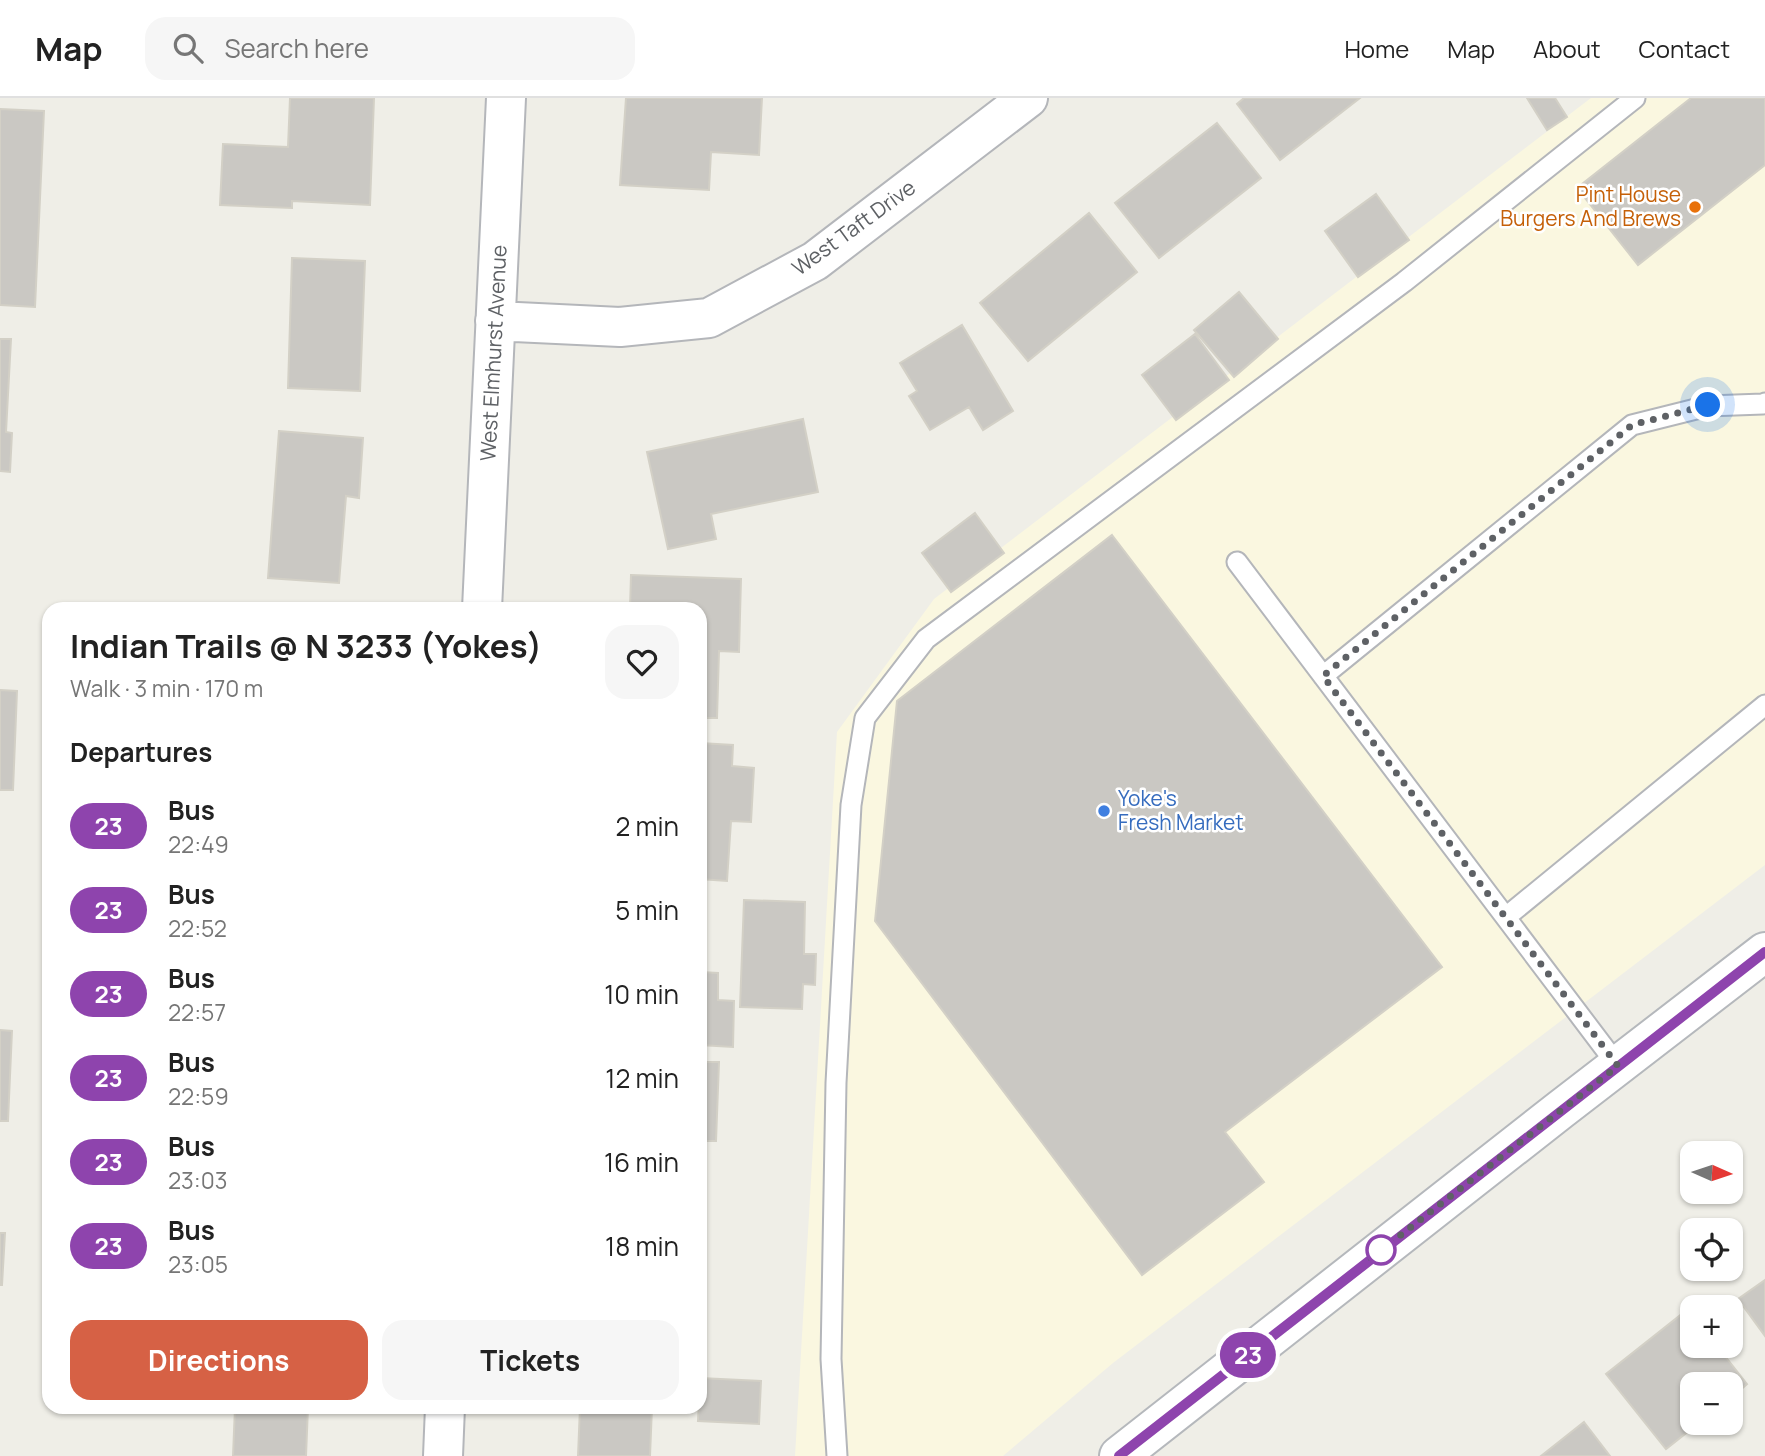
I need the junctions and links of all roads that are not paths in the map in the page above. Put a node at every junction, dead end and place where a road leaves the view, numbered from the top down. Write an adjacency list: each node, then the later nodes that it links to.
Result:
1 (506, 98): 4 (street, West Elmhurst Avenue)
2 (1028, 98): 4 (street, West Taft Drive)
3 (1635, 98): 15 (lane)
4 (495, 321): 7 (street, West Elmhurst Avenue)
5 (1764, 405): 8 (lane)
6 (1237, 562): 8 (lane)
7 (482, 602)
8 (1323, 676): 10 (lane)
9 (1765, 705): 10 (lane)
10 (1506, 918): 12 (lane)
11 (1765, 952): 12 (street)
12 (1618, 1066): 16 (street)
13 (445, 1414): 14 (street)
14 (443, 1456)
15 (837, 1456)
16 (1119, 1456)

